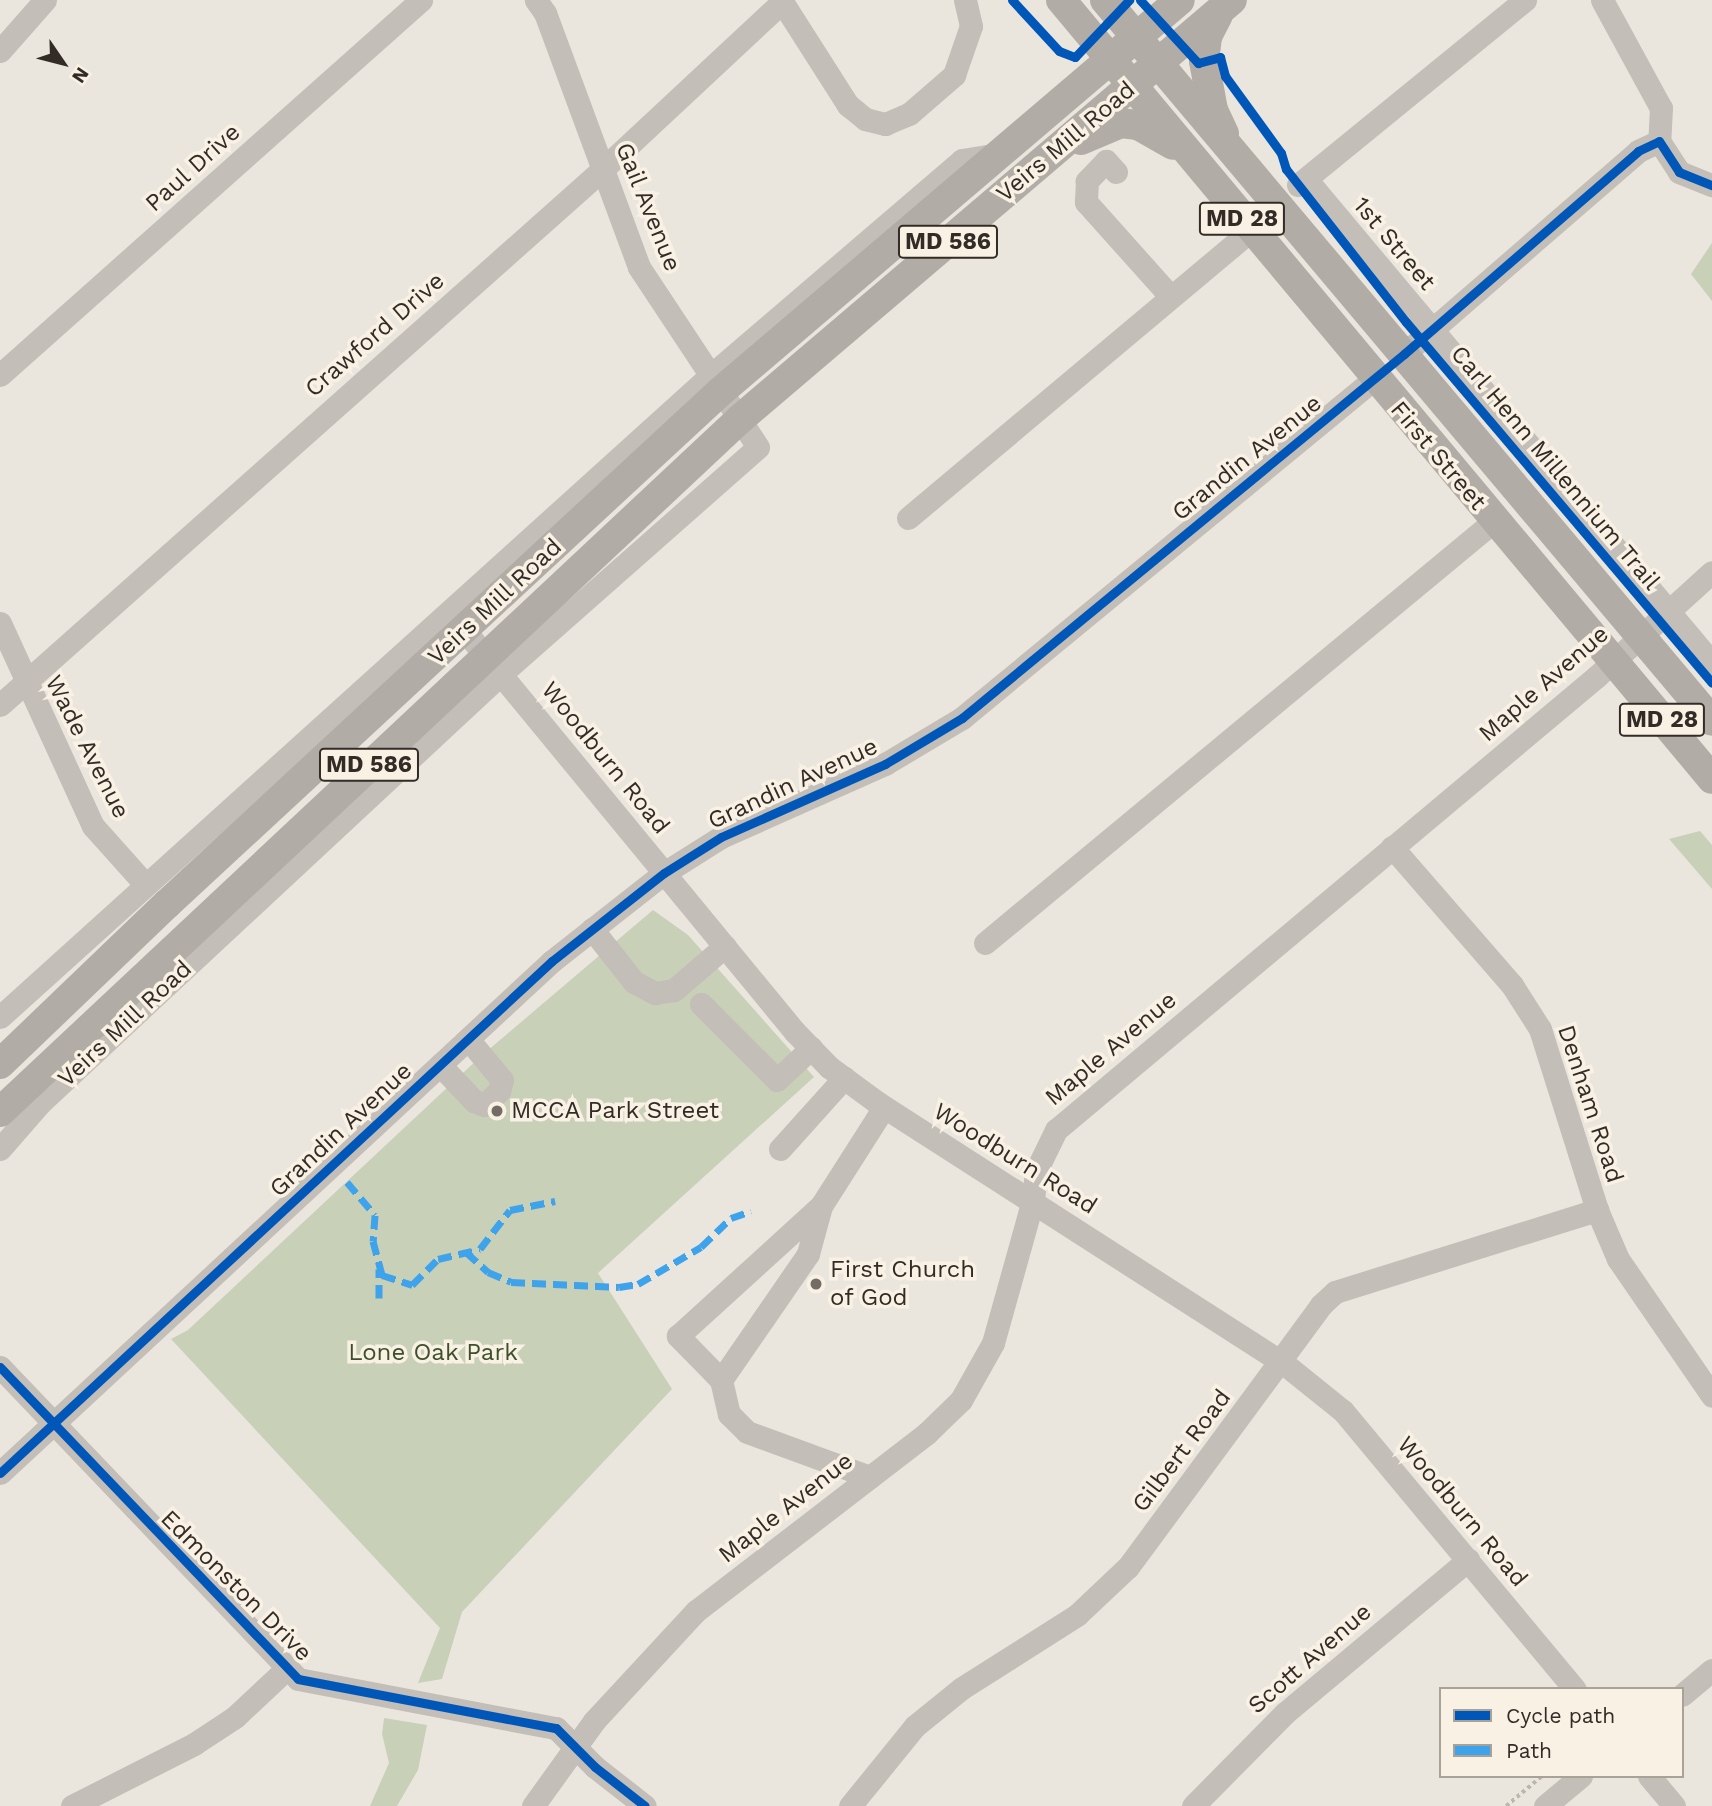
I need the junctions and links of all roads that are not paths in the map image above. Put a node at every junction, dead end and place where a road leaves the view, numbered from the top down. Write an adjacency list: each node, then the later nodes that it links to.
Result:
1 (45, 0): 13 (street)
2 (421, 0): 28 (street, Paul Drive)
3 (536, 0): 20 (street, Gail Avenue)
4 (965, 0): 10 (street)
5 (1060, 0): 14 (main road, First Street)
6 (1105, 0): 12 (main road, First Street)
7 (1180, 0): 12 (main road, Veirs Mill Road)
8 (1525, 0): 26 (street, 1st Street)
9 (1602, 0): 17 (street)
10 (782, 1): 20 (street, Crawford Drive)
11 (1227, 5): 15 (main road, Veirs Mill Road / MD 586); 18 (main road, MD 28)
12 (1136, 38): 14 (main road, Veirs Mill Road); 15 (main road, First Street)
13 (0, 51)
14 (1110, 61): 16 (main road, First Street / MD 28); 30 (main road, Veirs Mill Road / MD 586)
15 (1157, 65): 16 (main road, Veirs Mill Road / MD 586); 18 (main road, First Street)
16 (1132, 87): 19 (main road, Veirs Mill Road / MD 586); 22 (main road, First Street / MD 28)
17 (1659, 141): 23 (street); 26 (street)
18 (1230, 147): 27 (main road, First Street / MD 28)
19 (1050, 156): 22 (main road); 31 (main road, Veirs Mill Road / MD 586)
20 (604, 168): 30 (street, Gail Avenue); 42 (street, Crawford Drive)
21 (1116, 172): 25 (street)
22 (1205, 173): 24 (main road, First Street / MD 28)
23 (1712, 186)
24 (1251, 230): 25 (street); 29 (main road, First Street / MD 28)
25 (1171, 297): 32 (street)
26 (1432, 331): 27 (street); 35 (street, 1st Street)
27 (1404, 354): 38 (main road, First Street / MD 28)
28 (0, 375)
29 (1374, 379): 33 (main road, First Street / MD 28); 47 (street, Grandin Avenue)
30 (715, 384): 31 (street, Gail Avenue); 37 (main road, Veirs Mill Road / MD 586); 48 (street, Veirs Mill Road)
31 (740, 419): 41 (main road, Veirs Mill Road / MD 586)
32 (908, 518)
33 (1494, 521): 39 (main road, First Street / MD 28); 50 (street)
34 (1712, 572): 35 (street, Maple Avenue)
35 (1668, 610): 38 (street, Maple Avenue); 40 (street, 1st Street)
36 (0, 623): 42 (street, Wade Avenue)
37 (465, 631): 41 (street, Woodburn Road); 56 (main road, Veirs Mill Road / MD 586)
38 (1640, 635): 39 (street, Maple Avenue); 44 (main road, First Street / MD 28)
39 (1612, 661): 45 (main road, First Street / MD 28); 46 (street, Maple Avenue)
40 (1712, 663)
41 (494, 664): 47 (street, Woodburn Road); 60 (main road, Veirs Mill Road / MD 586); 61 (street, Veirs Mill Road)
42 (25, 683): 43 (street, Crawford Drive); 48 (street, Wade Avenue)
43 (0, 705)
44 (1712, 721)
45 (1712, 779)
46 (1392, 847): 63 (street, Maple Avenue); 65 (street, Denham Road)
47 (664, 873): 49 (street, Grandin Avenue); 51 (street, Woodburn Road)
48 (144, 883): 53 (street, Veirs Mill Road)
49 (592, 929): 51 (street); 54 (street, Grandin Avenue)
50 (985, 943)
51 (725, 946): 55 (street, Woodburn Road)
52 (702, 1004): 55 (street)
53 (0, 1017)
54 (468, 1039): 57 (street, Grandin Avenue); 57 (street)
55 (811, 1048): 58 (street, Woodburn Road)
56 (0, 1064)
57 (440, 1065): 70 (street, Grandin Avenue)
58 (844, 1078): 59 (street, Woodburn Road); 62 (street)
59 (884, 1107): 63 (street, Woodburn Road); 64 (street)
60 (0, 1112)
61 (0, 1149)
62 (779, 1149)
63 (1033, 1200): 66 (street, Woodburn Road); 72 (street, Maple Avenue)
64 (821, 1206): 68 (street); 68 (street)
65 (1597, 1210): 66 (street, Gilbert Road); 69 (street, Denham Road)
66 (1282, 1362): 73 (street, Woodburn Road); 84 (street, Gilbert Road)
67 (0, 1367): 70 (street, Edmonston Drive)
68 (721, 1380): 72 (street)
69 (1712, 1396)
70 (53, 1424): 71 (street, Grandin Avenue); 74 (street, Edmonston Drive)
71 (0, 1473)
72 (870, 1477): 78 (street, Maple Avenue)
73 (1468, 1560): 76 (street, Woodburn Road); 85 (street, Scott Avenue)
74 (285, 1670): 78 (street, Edmonston Drive); 81 (street)
75 (1712, 1670): 77 (street)
76 (1573, 1687)
77 (1684, 1693)
78 (577, 1748): 82 (street, Maple Avenue); 83 (street, Edmonston Drive)
79 (1579, 1778): 86 (street)
80 (1651, 1778): 87 (street)
81 (72, 1806)
82 (533, 1806)
83 (645, 1806)
84 (850, 1806)
85 (1193, 1806)
86 (1545, 1806)
87 (1674, 1806)

